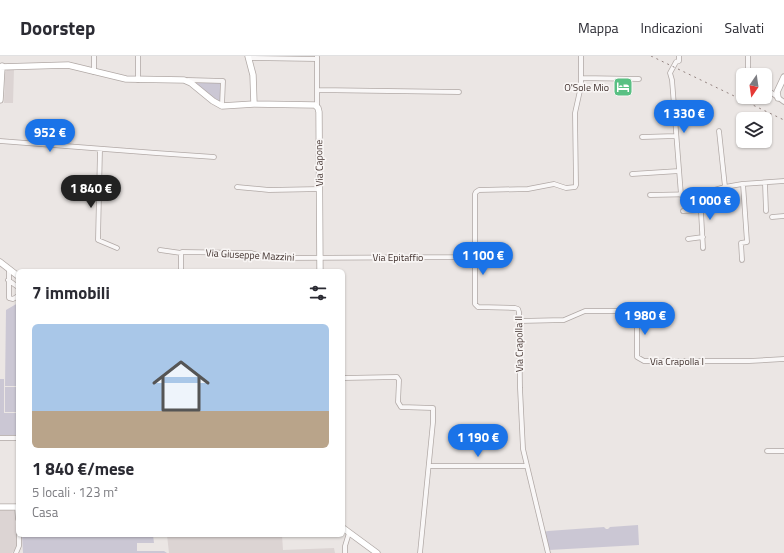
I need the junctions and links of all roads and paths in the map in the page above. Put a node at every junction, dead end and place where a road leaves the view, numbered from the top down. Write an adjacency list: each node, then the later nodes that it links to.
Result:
1 (94, 56): 10 (street)
2 (138, 56): 14 (street)
3 (581, 56): 12 (street, Via Crapolla II)
4 (679, 56): 26 (street)
5 (748, 56): 9 (street)
6 (249, 57): 7 (street); 22 (street)
7 (317, 57): 16 (street, Via Capone)
8 (1, 66): 10 (street); 20 (street)
9 (748, 68)
10 (94, 72): 14 (street)
11 (784, 77): 19 (street)
12 (582, 78): 13 (street); 54 (street, Via Crapolla II)
13 (640, 79)
14 (138, 80): 15 (street)
15 (184, 80): 23 (street); 23 (street)
16 (318, 90): 17 (street); 24 (street, Via Capone)
17 (459, 92)
18 (772, 93): 19 (street)
19 (778, 98): 21 (street)
20 (0, 100)
21 (784, 102)
22 (254, 104): 23 (street); 24 (street)
23 (222, 106)
24 (317, 106): 38 (street, Via Capone)
25 (719, 130): 36 (street)
26 (676, 136): 27 (street); 31 (street)
27 (642, 137)
28 (0, 141): 29 (street)
29 (100, 149): 30 (street); 49 (street)
30 (214, 156)
31 (679, 171): 32 (street); 41 (street)
32 (632, 174)
33 (784, 181): 34 (street)
34 (765, 183): 35 (street); 44 (street)
35 (743, 184): 36 (street); 55 (street)
36 (725, 187): 39 (street)
37 (237, 188): 38 (street)
38 (320, 189): 53 (street, Via Capone)
39 (700, 194): 41 (street); 42 (street)
40 (650, 195): 41 (street)
41 (681, 195)
42 (701, 210): 43 (street); 47 (street)
43 (683, 211)
44 (766, 211)
45 (784, 216): 46 (street)
46 (772, 217)
47 (703, 238): 48 (street); 50 (street)
48 (688, 239)
49 (117, 248)
50 (703, 248)
51 (160, 250): 52 (street, Via Giuseppe Mazzini)
52 (181, 253): 53 (street, Via Giuseppe Mazzini); 58 (street)
53 (320, 257): 54 (street, Via Epitaffio); 59 (street, Via Capone)
54 (476, 257): 64 (street, Via Crapolla II)
55 (742, 260)
56 (0, 262): 57 (street)
57 (9, 269): 60 (street); 61 (street)
58 (181, 269)
59 (320, 269)
60 (16, 274)
61 (8, 280): 62 (street); 63 (street)
62 (16, 286)
63 (16, 297)
64 (520, 321): 65 (street, Via Crapolla I); 72 (street, Via Crapolla II)
65 (784, 359)
66 (345, 378): 71 (street)
67 (0, 438): 68 (street)
68 (16, 438)
69 (768, 451): 70 (street)
70 (784, 451)
71 (429, 466): 72 (street); 81 (street)
72 (527, 466): 82 (street, Via Crapolla II)
73 (0, 506): 74 (street)
74 (16, 507)
75 (345, 530): 76 (street)
76 (349, 533): 79 (street); 80 (street)
77 (19, 537): 78 (street)
78 (16, 553)
79 (345, 553)
80 (377, 553)
81 (420, 553)
82 (548, 553)

